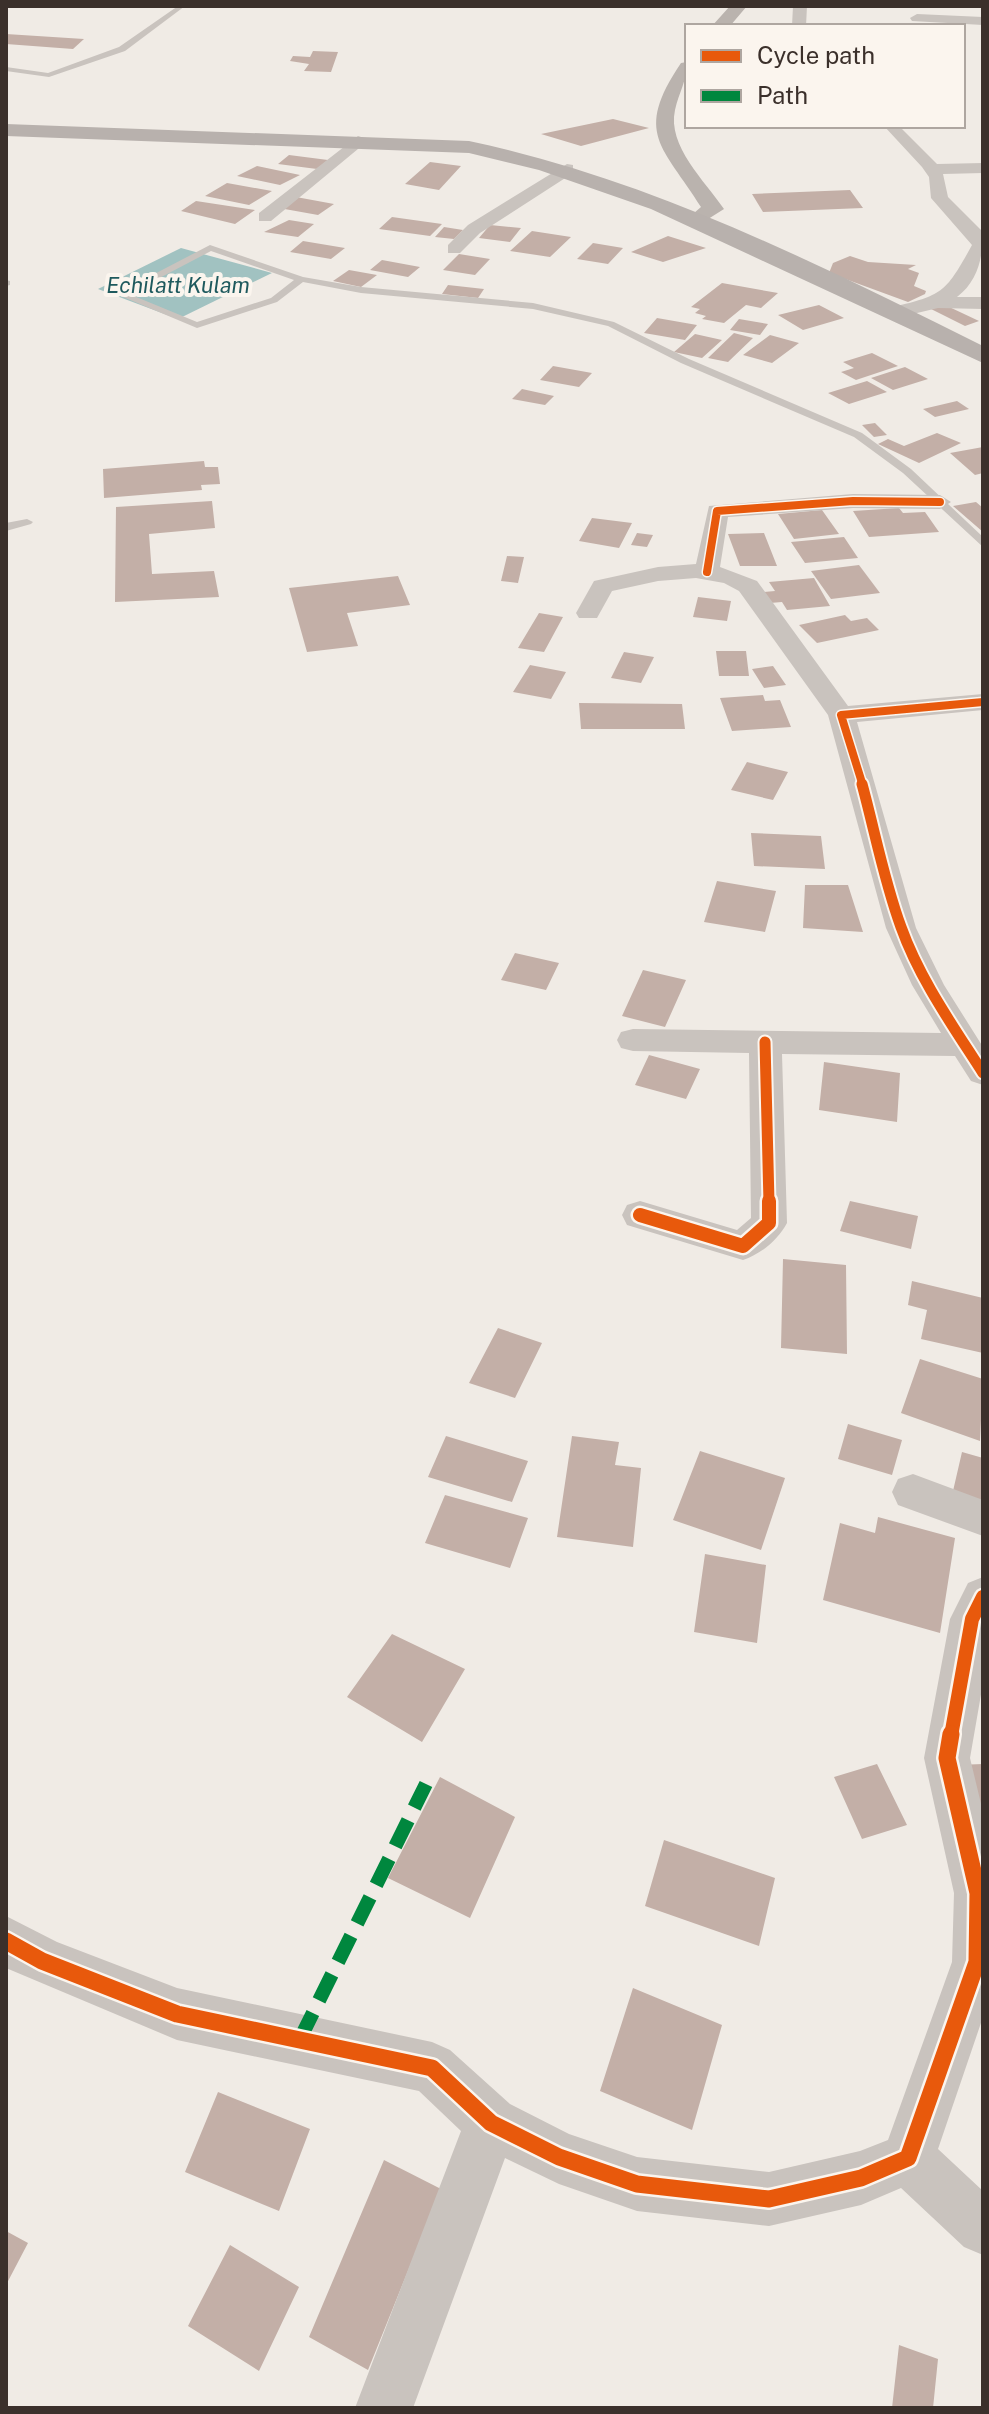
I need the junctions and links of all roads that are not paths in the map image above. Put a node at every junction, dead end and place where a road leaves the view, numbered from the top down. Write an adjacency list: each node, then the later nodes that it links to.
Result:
1 (182, 6): 6 (lane)
2 (739, 6): 5 (main road)
3 (917, 18): 4 (street)
4 (983, 21)
5 (723, 24)
6 (6, 69)
7 (685, 71): 15 (main road)
8 (892, 128): 13 (street)
9 (6, 130): 10 (main road)
10 (358, 141): 12 (main road); 14 (street)
11 (983, 168): 13 (street)
12 (567, 169): 15 (main road); 16 (street)
13 (932, 169): 18 (street)
14 (265, 217)
15 (697, 220): 20 (main road)
16 (454, 249)
17 (301, 279): 17 (lane); 22 (lane)
18 (938, 302): 19 (street); 20 (street)
19 (983, 303)
20 (896, 312): 21 (main road)
21 (983, 356)
22 (940, 502): 25 (lane); 26 (street)
23 (27, 522): 24 (lane)
24 (6, 527)
25 (983, 543)
26 (707, 572): 27 (street); 29 (street)
27 (588, 613)
28 (983, 702): 29 (street)
29 (841, 715): 32 (street)
30 (633, 1040): 31 (street)
31 (765, 1042): 32 (street); 34 (street)
32 (965, 1045): 33 (street)
33 (983, 1073)
34 (640, 1215)
35 (913, 1492): 36 (street)
36 (983, 1518)
37 (983, 1597): 40 (street)
38 (6, 1941): 39 (street)
39 (491, 2123): 40 (street); 42 (street)
40 (908, 2158): 41 (street)
41 (983, 2228)
42 (384, 2408)

